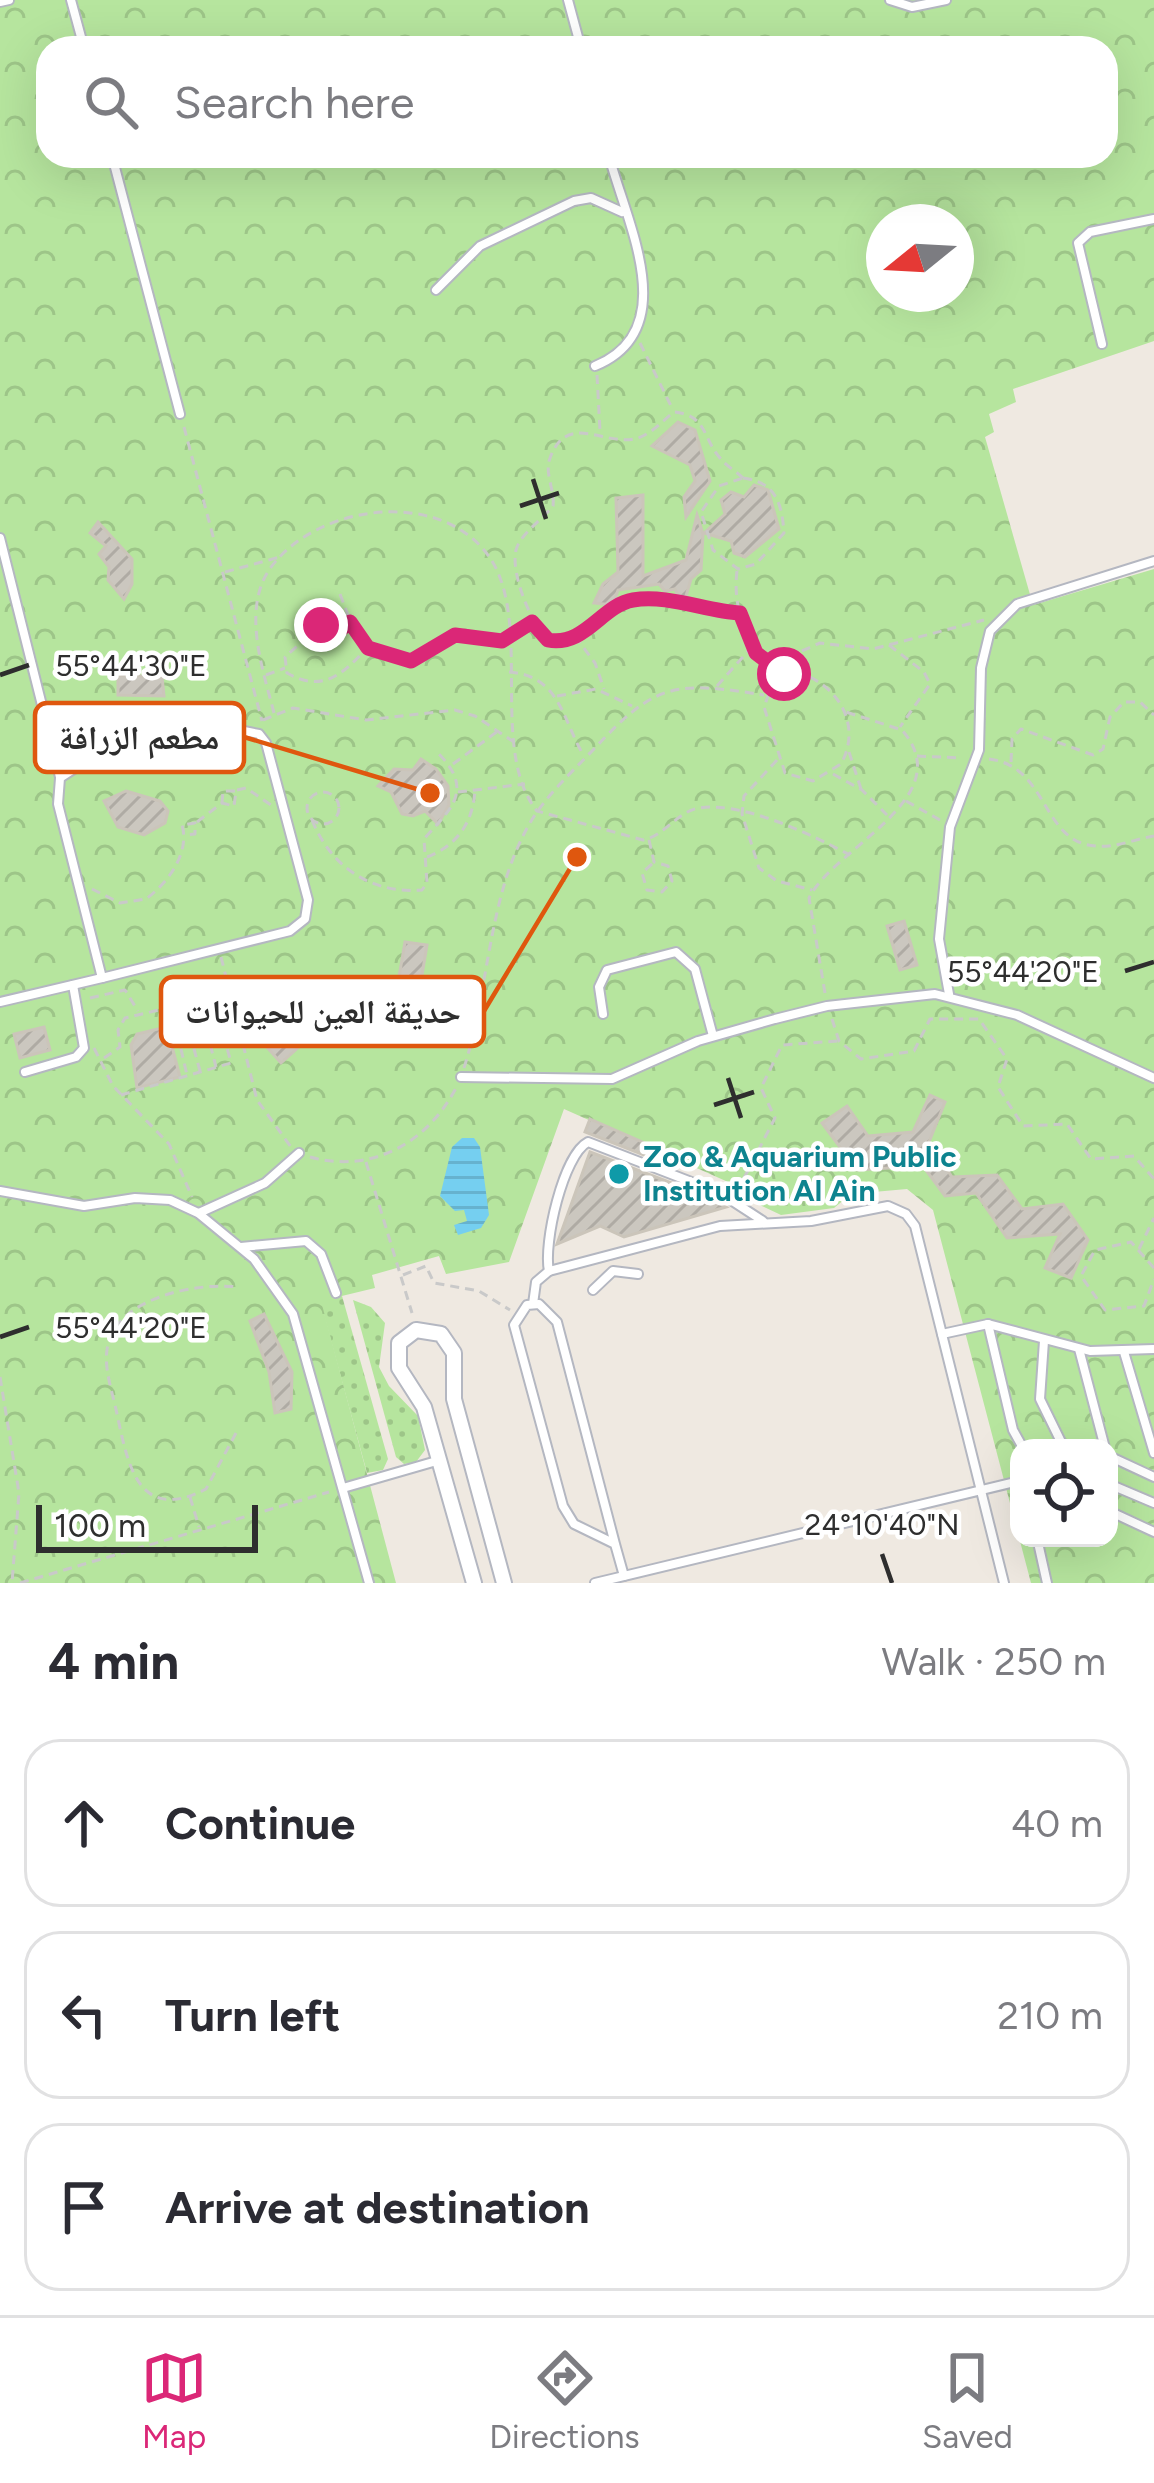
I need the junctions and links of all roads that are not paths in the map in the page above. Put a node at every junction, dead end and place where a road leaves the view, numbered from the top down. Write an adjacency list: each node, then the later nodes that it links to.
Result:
1 (71, 0): 5 (lane)
2 (568, 0): 6 (lane)
3 (890, 0): 4 (lane)
4 (946, 0)
5 (81, 36)
6 (578, 36)
7 (115, 168): 14 (lane)
8 (612, 168): 9 (lane)
9 (624, 212): 11 (lane); 13 (lane)
10 (1154, 219): 12 (lane)
11 (436, 290)
12 (1102, 344)
13 (595, 367)
14 (180, 413)
15 (0, 538): 17 (lane)
16 (1154, 561): 20 (lane)
17 (60, 778): 18 (lane); 18 (lane)
18 (102, 978): 19 (lane)
19 (73, 985): 21 (lane); 24 (lane)
20 (949, 994): 23 (lane); 26 (lane)
21 (0, 1002)
22 (603, 1014): 23 (lane)
23 (713, 1036): 25 (lane)
24 (25, 1072)
25 (461, 1077)
26 (1154, 1078)
27 (299, 1153): 29 (lane)
28 (0, 1191): 29 (lane)
29 (196, 1212): 31 (lane)
30 (764, 1222): 32 (lane); 32 (lane); 38 (lane)
31 (241, 1247): 35 (lane); 53 (lane)
32 (549, 1270): 36 (lane)
33 (638, 1274): 34 (lane)
34 (593, 1290)
35 (336, 1293)
36 (532, 1304): 61 (lane); 61 (lane)
37 (988, 1324): 38 (lane); 39 (lane); 45 (lane)
38 (942, 1334): 55 (lane)
39 (1044, 1341): 41 (lane); 46 (lane)
40 (1154, 1348): 42 (lane)
41 (1079, 1349): 42 (lane); 47 (lane)
42 (1124, 1352): 48 (lane)
43 (441, 1386): 44 (street); 44 (street); 56 (street)
44 (415, 1390): 49 (street)
45 (1018, 1439)
46 (1060, 1439)
47 (1103, 1439)
48 (1154, 1453)
49 (440, 1460): 53 (lane); 57 (street)
50 (1118, 1460): 51 (lane)
51 (1154, 1477)
52 (1010, 1483): 55 (lane)
53 (344, 1488): 67 (lane)
54 (1118, 1488): 58 (lane)
55 (981, 1490): 63 (lane); 71 (lane)
56 (478, 1492): 57 (street); 65 (street)
57 (452, 1499): 68 (street)
58 (1154, 1503)
59 (1118, 1515): 60 (lane)
60 (1154, 1532)
61 (615, 1544): 64 (lane)
62 (1039, 1547): 72 (lane)
63 (663, 1567): 64 (lane); 70 (lane)
64 (624, 1576): 66 (lane)
65 (506, 1580)
66 (611, 1581): 69 (lane)
67 (369, 1583)
68 (474, 1583)
69 (595, 1583)
70 (667, 1583)
71 (1004, 1583)
72 (1047, 1583)

